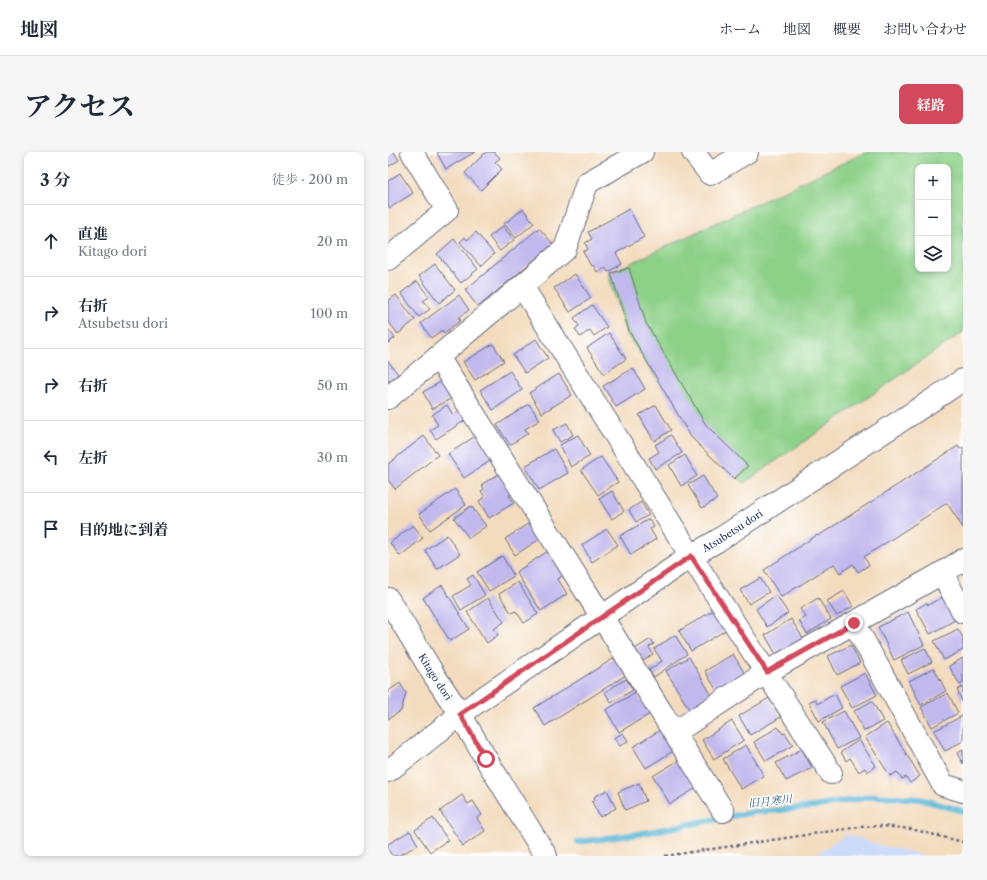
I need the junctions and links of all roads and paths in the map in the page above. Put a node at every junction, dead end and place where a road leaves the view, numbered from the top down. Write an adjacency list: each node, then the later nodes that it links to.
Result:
1 (412, 152): 5 (street)
2 (642, 152): 6 (street)
3 (693, 152): 4 (street)
4 (747, 152)
5 (388, 259)
6 (522, 286): 7 (street); 10 (street)
7 (438, 357): 9 (street); 15 (street)
8 (962, 383): 10 (street, Atsubetsu dori)
9 (388, 398)
10 (691, 556): 15 (street, Atsubetsu dori); 17 (street)
11 (963, 560): 12 (street)
12 (942, 573): 14 (street); 16 (street)
13 (388, 599): 18 (street, Kitago dori)
14 (963, 612)
15 (602, 617): 18 (street, Atsubetsu dori); 19 (street)
16 (854, 623): 17 (street); 22 (street)
17 (767, 672): 19 (street); 21 (street)
18 (460, 714): 20 (street, Atsubetsu dori); 25 (street, Kitago dori)
19 (674, 733): 23 (street)
20 (388, 771)
21 (831, 773)
22 (963, 791)
23 (722, 811)
24 (963, 842): 26 (path)
25 (546, 856)
26 (665, 856)

